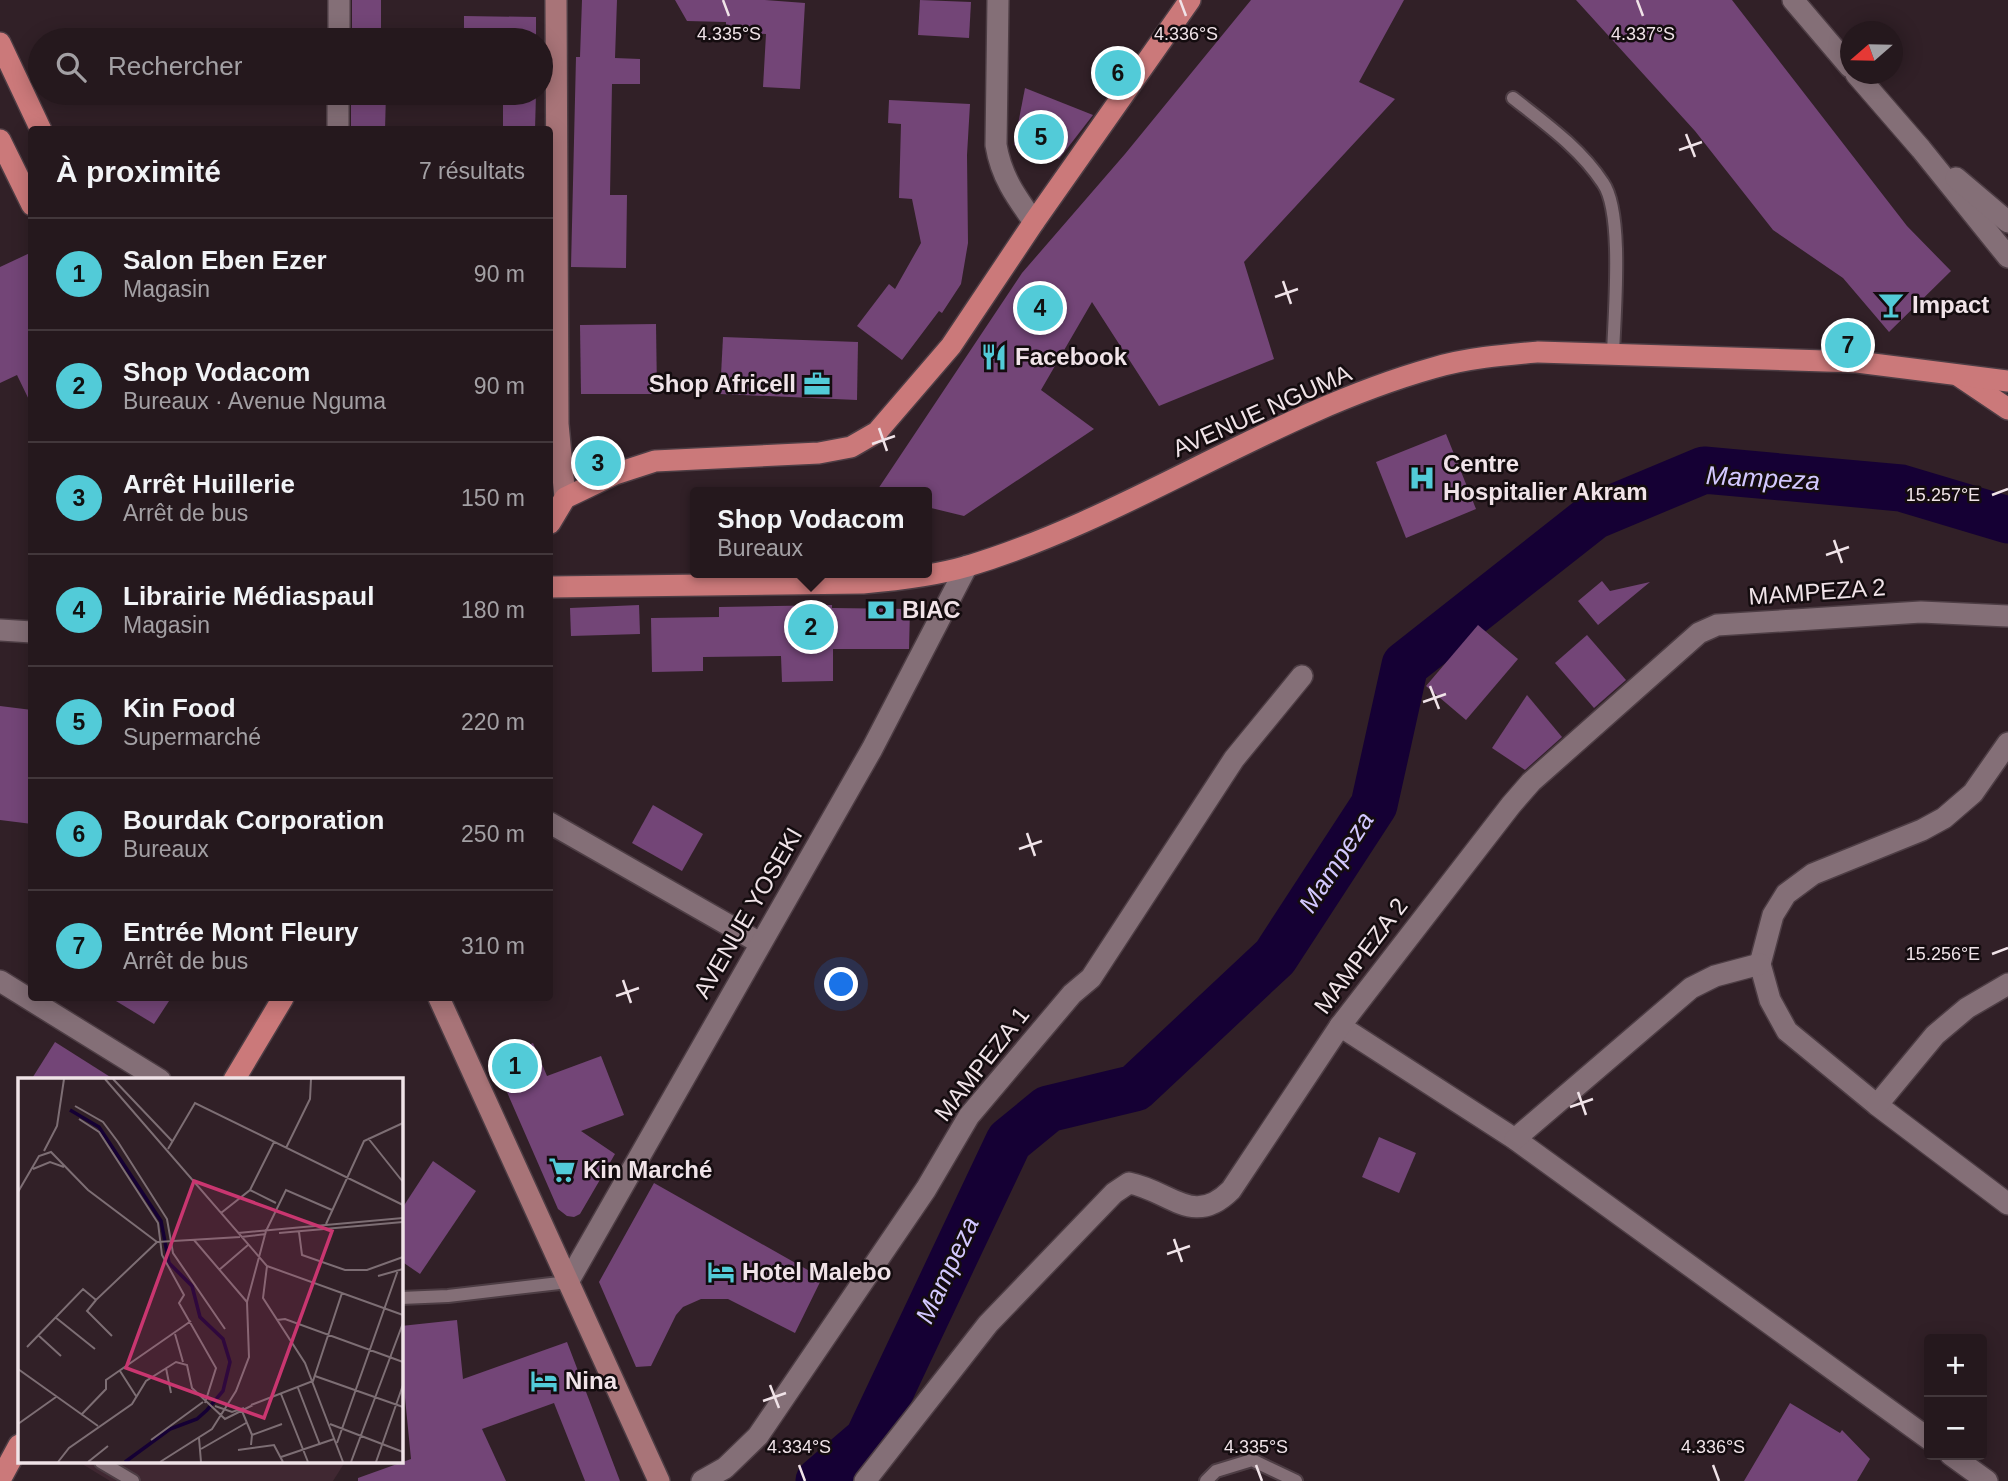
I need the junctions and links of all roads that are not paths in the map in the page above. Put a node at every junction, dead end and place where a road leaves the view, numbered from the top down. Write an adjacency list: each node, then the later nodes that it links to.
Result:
1 (339, 0): 6 (street)
2 (556, 0): 26 (street)
3 (998, 0): 19 (street)
4 (1190, 0): 19 (main road)
5 (1793, 0): 7 (street)
6 (338, 28)
7 (1840, 55)
8 (3, 56): 12 (main road)
9 (1865, 84): 17 (street)
10 (1513, 98): 22 (lane)
11 (28, 105): 14 (main road)
12 (28, 105)
13 (338, 105): 15 (street)
14 (39, 126)
15 (338, 126)
16 (0, 140): 18 (main road)
17 (1921, 149): 20 (street); 21 (street)
18 (28, 197)
19 (1034, 222): 26 (main road)
20 (2008, 222)
21 (2008, 257)
22 (1613, 355): 23 (main road, AVENUE NGUMA); 28 (main road, AVENUE NGUMA)
23 (1954, 373): 24 (main road, AVENUE NGUMA); 25 (main road)
24 (2008, 381)
25 (2008, 409)
26 (565, 498): 27 (main road)
27 (553, 518)
28 (967, 566): 29 (main road, AVENUE NGUMA); 38 (street, AVENUE YOSEKI)
29 (932, 573)
30 (910, 578): 31 (main road, AVENUE NGUMA)
31 (553, 587)
32 (2008, 616): 46 (street, MAMPEZA 2)
33 (0, 630): 34 (street)
34 (28, 632)
35 (1302, 676): 61 (street, MAMPEZA 1)
36 (2008, 743): 39 (street)
37 (553, 825): 38 (street)
38 (760, 943): 52 (street, AVENUE YOSEKI)
39 (1760, 964): 49 (street); 50 (street)
40 (0, 981): 42 (street)
41 (2008, 984): 49 (street)
42 (28, 998)
43 (32, 1001): 47 (street)
44 (282, 1001): 48 (main road)
45 (440, 1001): 52 (street)
46 (1340, 1026): 50 (street); 62 (street, MAMPEZA 2)
47 (157, 1078)
48 (235, 1078)
49 (1877, 1105): 51 (street)
50 (1515, 1139): 54 (street)
51 (2008, 1205)
52 (568, 1282): 53 (lane); 60 (street)
53 (402, 1298)
54 (1924, 1435)
55 (18, 1447): 58 (main road)
56 (1958, 1460): 65 (street)
57 (104, 1464): 59 (lane)
58 (0, 1480)
59 (132, 1481)
60 (659, 1481)
61 (702, 1481)
62 (866, 1481)
63 (1206, 1481): 64 (lane)
64 (1296, 1481)
65 (1987, 1481)

